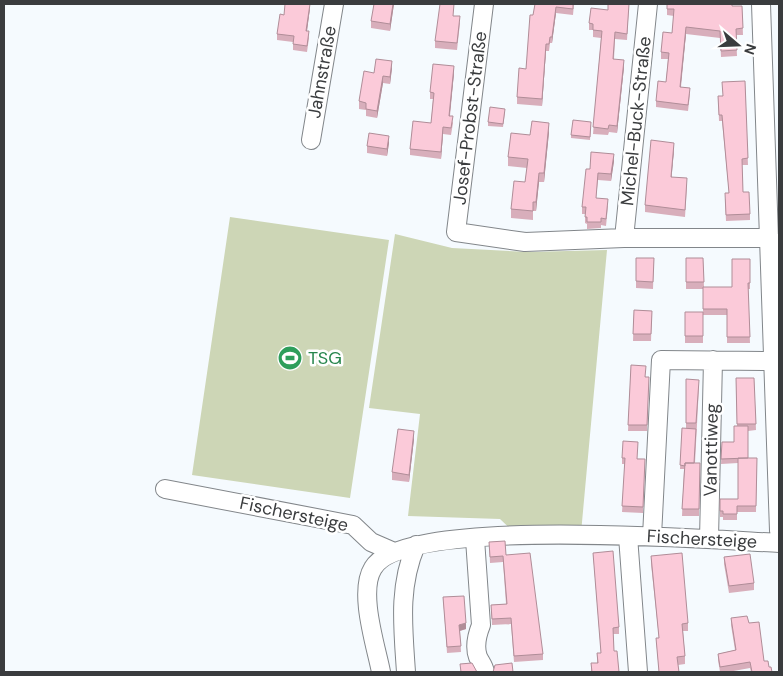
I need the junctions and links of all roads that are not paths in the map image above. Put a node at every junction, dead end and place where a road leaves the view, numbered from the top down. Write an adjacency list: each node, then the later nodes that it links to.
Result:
1 (334, 4): 5 (street, Jahnstraße)
2 (484, 4): 6 (street, Josef-Probst-Straße)
3 (648, 4): 6 (street, Michel-Buck-Straße)
4 (761, 4): 7 (street)
5 (311, 140)
6 (624, 238): 7 (street)
7 (770, 238): 9 (street)
8 (713, 360): 9 (street); 13 (street); 15 (street, Vanottiweg)
9 (775, 360): 11 (street)
10 (165, 489): 18 (street, Fischersteige)
11 (779, 531)
12 (628, 536): 13 (street, Fischersteige); 14 (street, Fischersteige); 22 (street)
13 (652, 536): 15 (street, Fischersteige)
14 (475, 538): 17 (street, Fischersteige); 21 (street)
15 (709, 539): 16 (street, Fischersteige)
16 (779, 543)
17 (416, 545): 18 (street, Fischersteige); 20 (street)
18 (394, 552): 19 (street)
19 (381, 672)
20 (406, 672)
21 (485, 672)
22 (638, 672)

